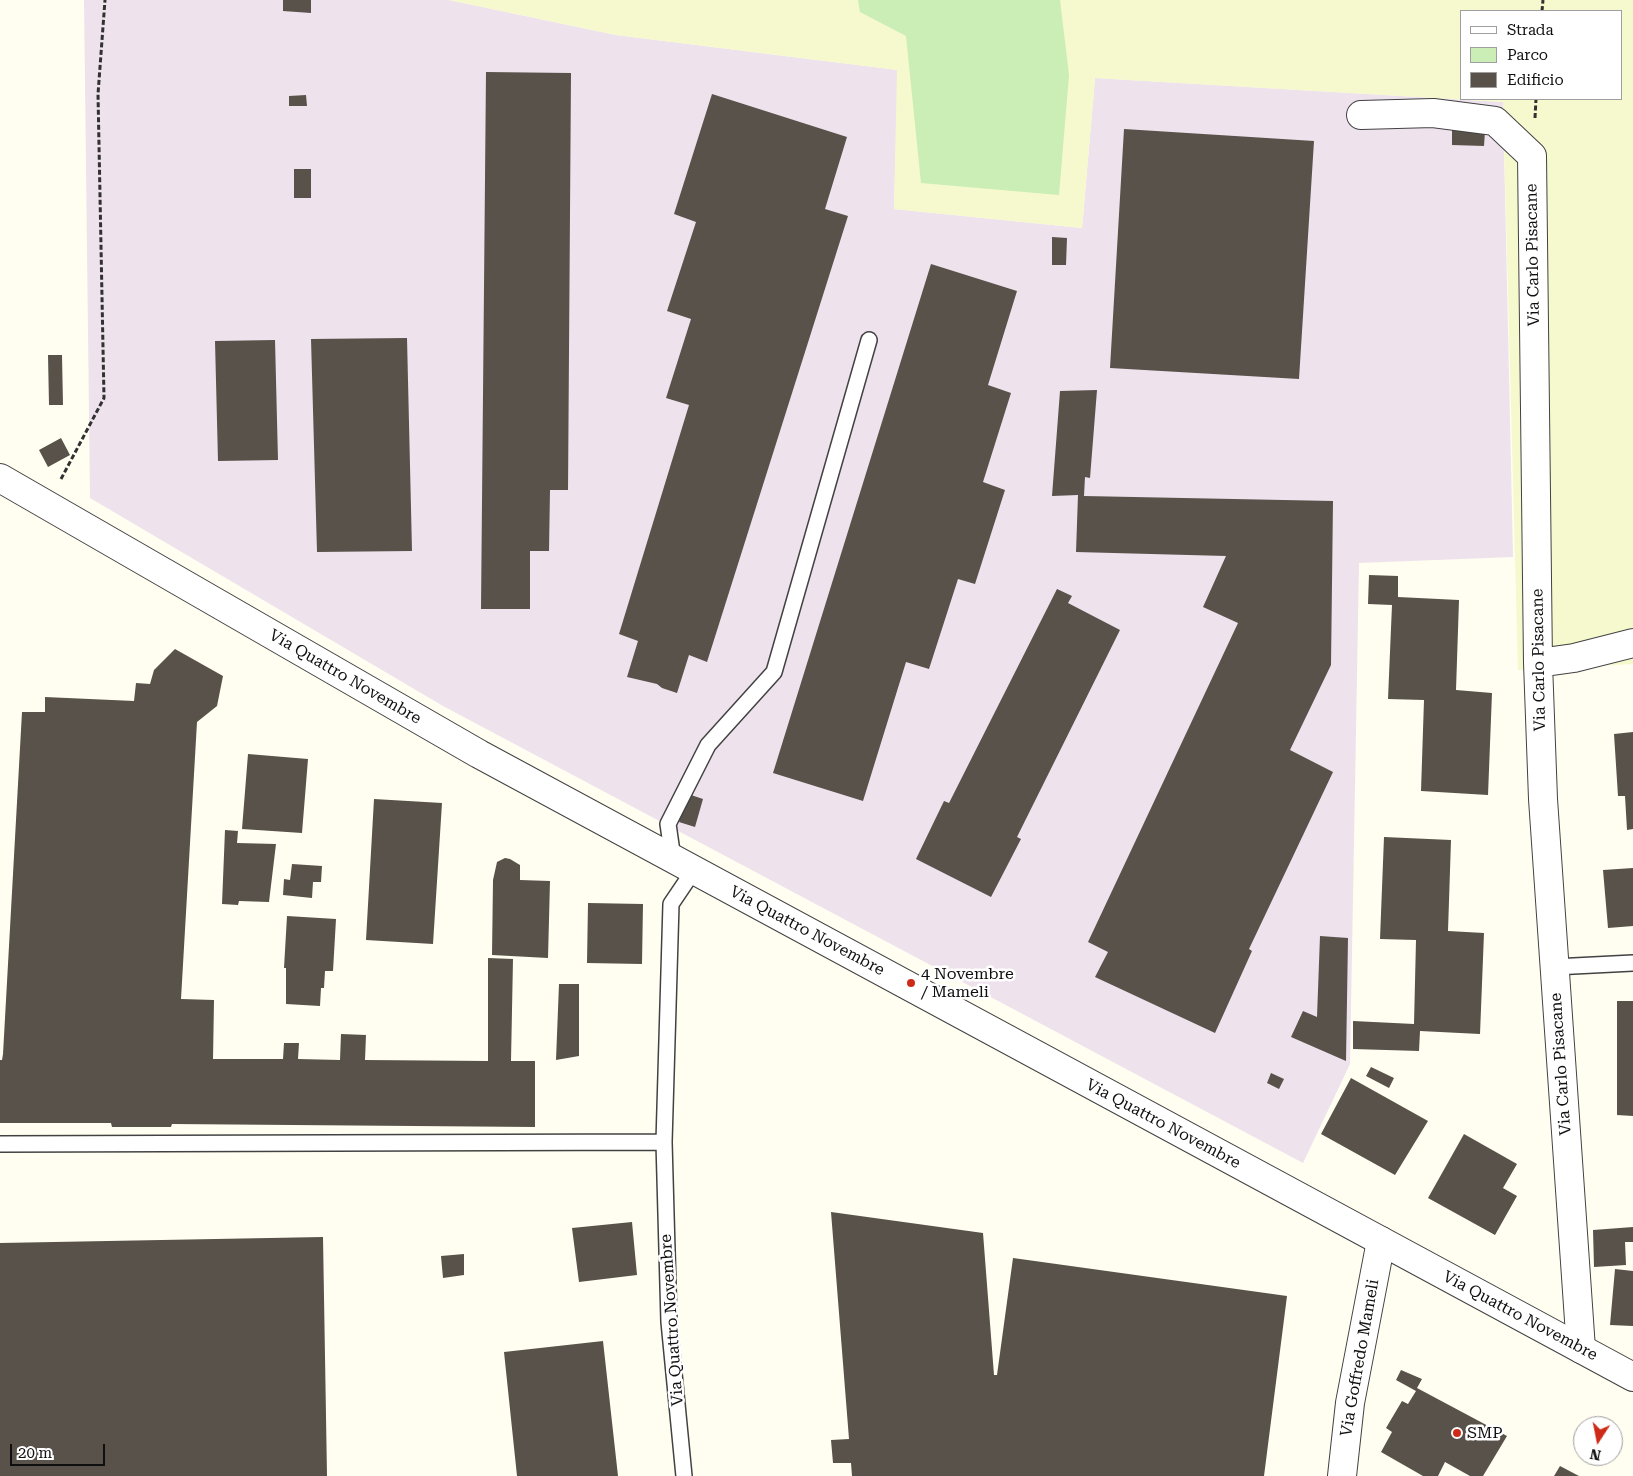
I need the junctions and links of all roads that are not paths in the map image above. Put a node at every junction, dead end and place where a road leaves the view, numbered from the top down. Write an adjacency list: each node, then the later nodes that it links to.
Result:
1 (1361, 115): 5 (street, Via Carlo Pisacane)
2 (869, 340): 6 (lane)
3 (0, 478): 6 (street, Via Quattro Novembre)
4 (1633, 643): 5 (street)
5 (1538, 663): 8 (street, Via Carlo Pisacane)
6 (683, 864): 9 (lane, Via Quattro Novembre); 11 (street, Via Quattro Novembre)
7 (1633, 963): 8 (lane)
8 (1554, 968): 12 (street, Via Carlo Pisacane)
9 (664, 1142): 10 (lane); 14 (lane, Via Quattro Novembre)
10 (0, 1144)
11 (1381, 1241): 12 (street, Via Quattro Novembre); 15 (street, Via Goffredo Mameli)
12 (1581, 1349): 13 (street, Via Quattro Novembre)
13 (1633, 1376)
14 (684, 1476)
15 (1342, 1476)

